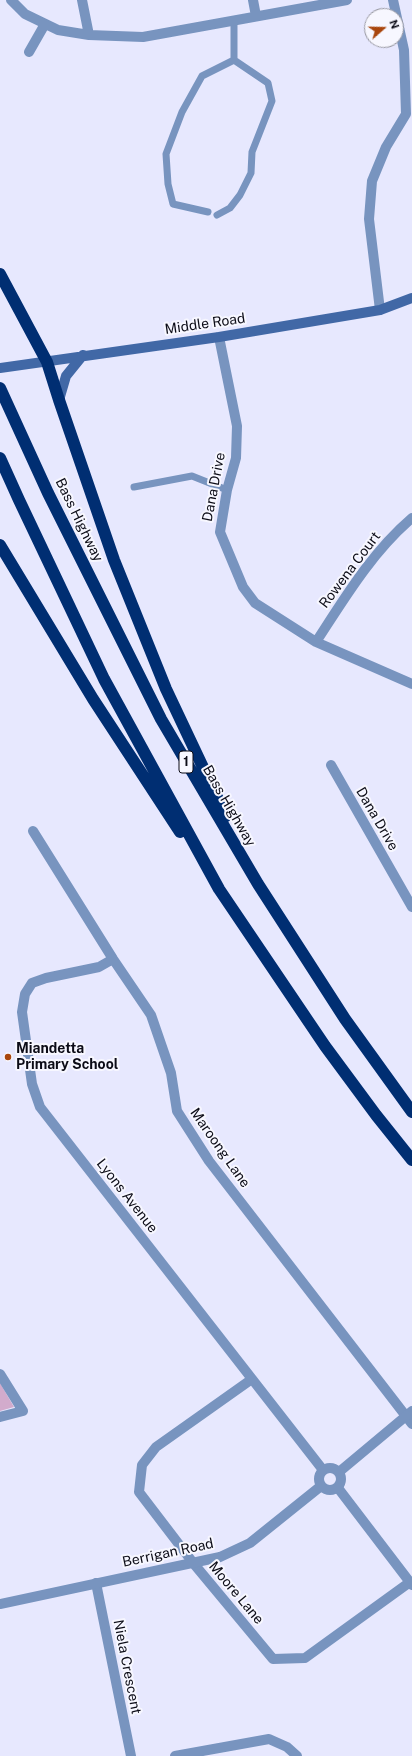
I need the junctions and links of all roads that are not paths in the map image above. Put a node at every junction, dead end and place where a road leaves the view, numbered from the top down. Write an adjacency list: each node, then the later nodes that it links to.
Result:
1 (11, 0): 8 (street)
2 (82, 0): 9 (street)
3 (253, 0): 6 (street)
4 (347, 0): 6 (street)
5 (393, 0): 16 (street)
6 (256, 16): 7 (street)
7 (234, 21): 9 (street); 11 (lane)
8 (45, 24): 9 (street); 10 (street)
9 (89, 35)
10 (29, 52)
11 (234, 60): 12 (lane); 13 (lane)
12 (208, 212)
13 (217, 215)
14 (0, 274): 19 (highway)
15 (412, 298): 16 (main road, Middle Road)
16 (380, 310): 17 (main road, Middle Road)
17 (219, 336): 18 (main road, Middle Road); 25 (street, Dana Drive)
18 (83, 355): 19 (main road, Middle Road); 22 (main road)
19 (47, 362): 20 (main road, Middle Road); 22 (highway)
20 (0, 368)
21 (0, 388): 32 (highway, Bass Highway / 1)
22 (59, 400): 32 (highway)
23 (0, 458): 33 (highway, 1)
24 (134, 487): 25 (lane)
25 (227, 490): 28 (street, Dana Drive)
26 (412, 518): 28 (street, Rowena Court)
27 (0, 545): 33 (highway)
28 (316, 642): 29 (street, Dana Drive)
29 (412, 684)
30 (330, 765): 34 (street, Dana Drive)
31 (33, 831): 35 (street, Maroong Lane)
32 (258, 884): 36 (highway, Bass Highway / 1)
33 (220, 889): 37 (highway, 1)
34 (412, 907)
35 (113, 959): 39 (street, Lyons Avenue); 40 (street, Maroong Lane)
36 (412, 1112)
37 (412, 1160)
38 (0, 1374): 41 (street)
39 (252, 1379): 43 (street, Lyons Avenue); 47 (street, Moore Lane)
40 (409, 1413): 42 (street, Maroong Lane); 44 (street)
41 (0, 1417)
42 (412, 1424)
43 (323, 1470): 44 (street); 45 (street)
44 (339, 1472): 46 (street)
45 (321, 1486): 46 (street); 47 (street, Berrigan Road)
46 (338, 1488): 49 (street)
47 (194, 1564): 48 (street, Berrigan Road); 49 (street, Moore Lane)
48 (96, 1583): 50 (street, Berrigan Road); 51 (street, Niela Crescent)
49 (411, 1583)
50 (0, 1604)
51 (131, 1756)
52 (175, 1756): 53 (street)
53 (297, 1756)

